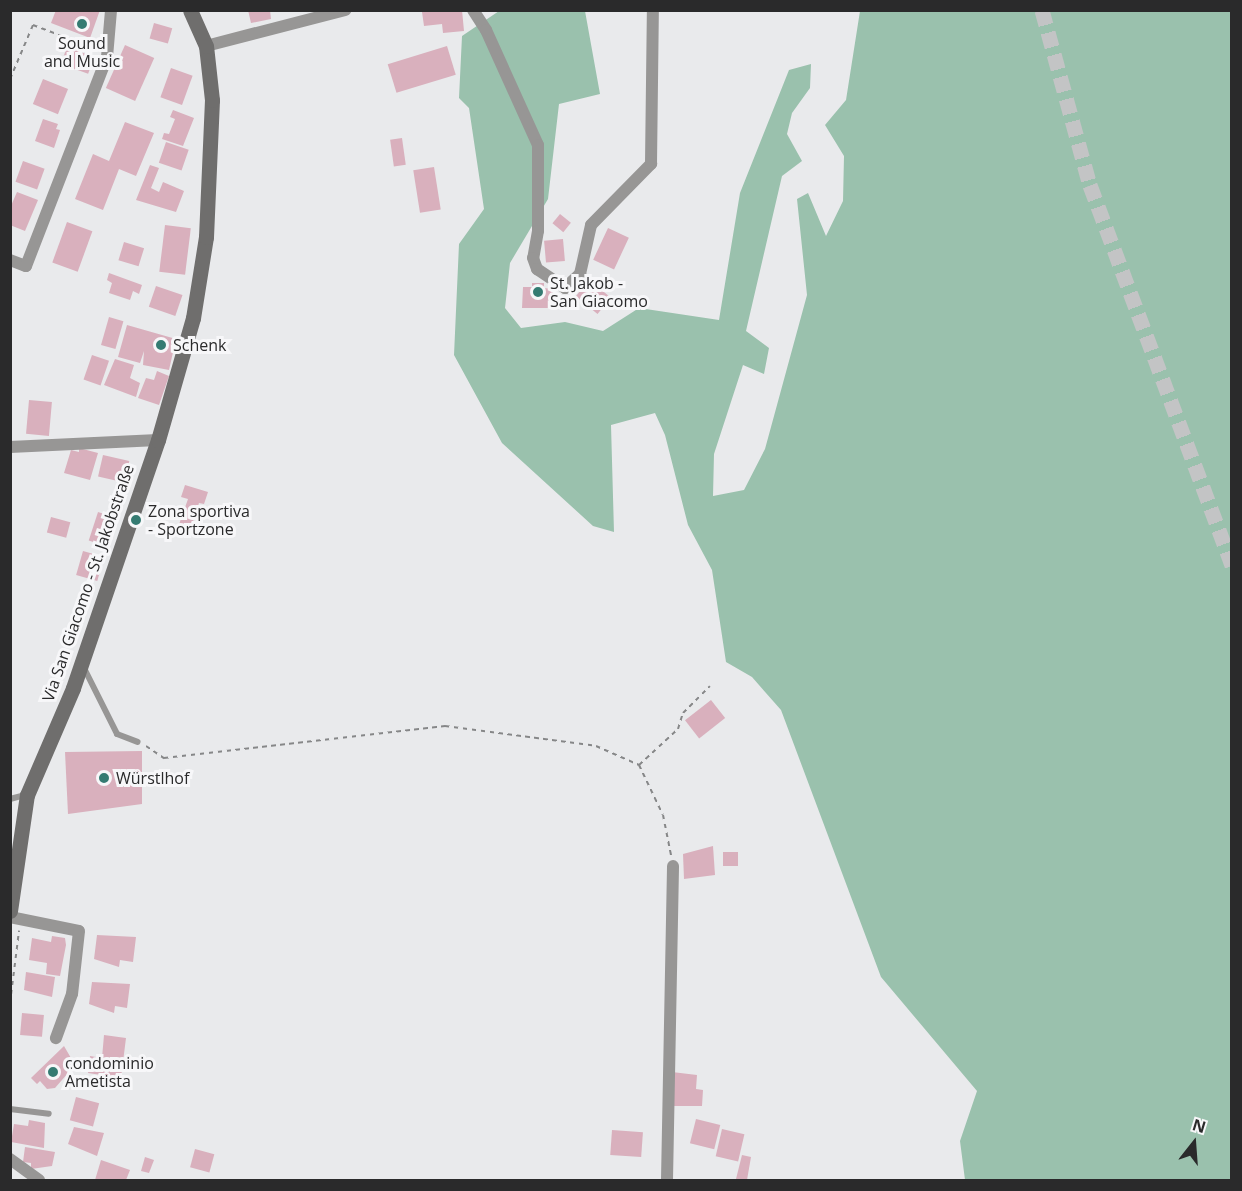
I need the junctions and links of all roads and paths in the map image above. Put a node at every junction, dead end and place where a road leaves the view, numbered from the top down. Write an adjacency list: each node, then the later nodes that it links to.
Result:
1 (111, 10): 7 (street)
2 (190, 10): 6 (street, Via San Giacomo - St. Jakobstraße)
3 (345, 10): 6 (street)
4 (472, 10): 5 (street)
5 (653, 10)
6 (206, 46): 10 (street, Via San Giacomo - St. Jakobstraße)
7 (107, 53): 8 (path); 9 (street)
8 (10, 79)
9 (10, 260)
10 (158, 440): 11 (street, Via San Giacomo - St. Jakobstraße); 12 (street, Via San Giacomo - St. Jakobstraße)
11 (10, 447)
12 (81, 664): 14 (lane); 16 (street, Via San Giacomo - St. Jakobstraße)
13 (710, 686): 15 (path)
14 (138, 742): 15 (path)
15 (639, 765): 18 (path)
16 (27, 795): 17 (lane); 19 (street, Via San Giacomo - St. Jakobstraße)
17 (10, 799)
18 (673, 866): 26 (street)
19 (10, 911)
20 (10, 917): 21 (street)
21 (56, 1038)
22 (10, 1109): 23 (lane)
23 (49, 1114)
24 (10, 1159): 25 (street)
25 (39, 1180)
26 (667, 1180)

